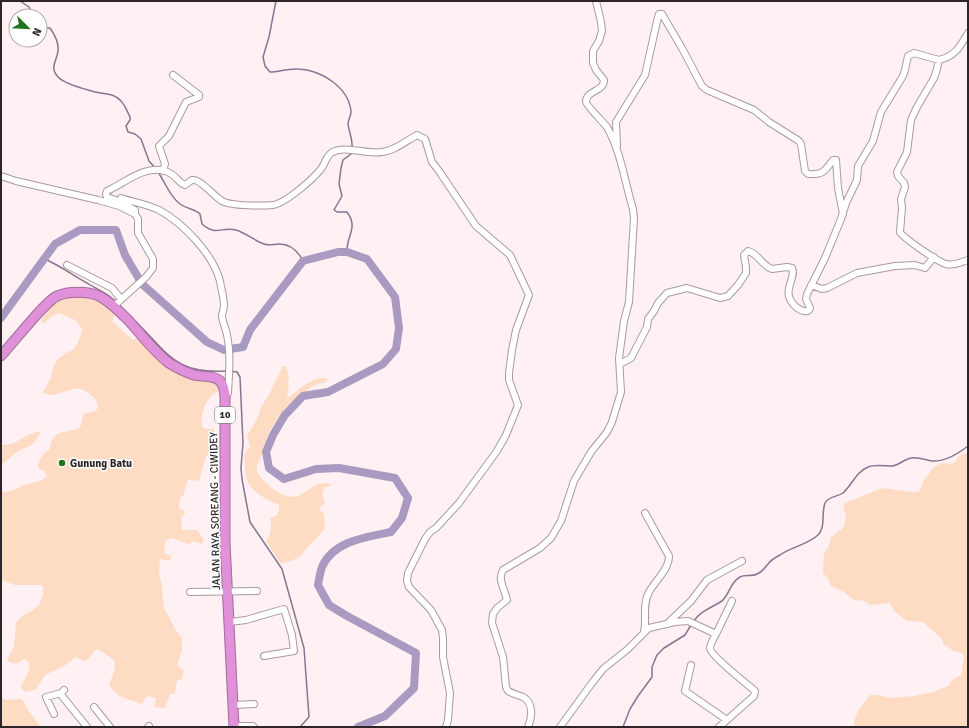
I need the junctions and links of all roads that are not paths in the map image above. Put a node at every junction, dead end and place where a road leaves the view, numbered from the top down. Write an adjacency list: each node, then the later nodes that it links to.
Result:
1 (596, 1): 5 (street)
2 (968, 33): 3 (street)
3 (939, 60): 10 (street); 11 (street)
4 (173, 75): 6 (street)
5 (617, 152): 10 (street); 17 (street)
6 (164, 171): 8 (street); 40 (street)
7 (1, 176): 9 (street)
8 (106, 194): 9 (street); 18 (street)
9 (135, 214): 15 (street)
10 (843, 214): 14 (street)
11 (934, 257): 12 (street); 14 (street)
12 (968, 260)
13 (66, 265): 15 (street)
14 (811, 285): 17 (street)
15 (117, 303): 16 (highway, JALAN RAYA SOREANG - CIWIDEY / 10); 18 (highway, JALAN RAYA SOREANG - CIWIDEY / 10)
16 (1, 356)
17 (620, 364): 41 (street)
18 (225, 395): 23 (highway, JALAN RAYA SOREANG - CIWIDEY / 10)
19 (645, 513): 27 (street)
20 (742, 561): 26 (street)
21 (257, 591): 23 (street)
22 (190, 592): 23 (street)
23 (228, 592): 25 (highway, JALAN RAYA SOREANG - CIWIDEY / 10)
24 (732, 601): 28 (street)
25 (230, 622): 29 (street); 32 (highway, JALAN RAYA SOREANG - CIWIDEY / 10)
26 (668, 623): 27 (street); 28 (street)
27 (644, 633): 42 (street)
28 (716, 634): 35 (street)
29 (264, 656)
30 (691, 665): 35 (street)
31 (254, 704): 32 (street)
32 (234, 705): 36 (highway, JALAN RAYA SOREANG - CIWIDEY / 10)
33 (94, 707): 38 (street)
34 (54, 714): 37 (street)
35 (727, 720): 43 (street)
36 (234, 726): 39 (street)
37 (88, 727)
38 (110, 727)
39 (254, 727)
40 (446, 727)
41 (528, 727)
42 (560, 727)
43 (719, 727)

